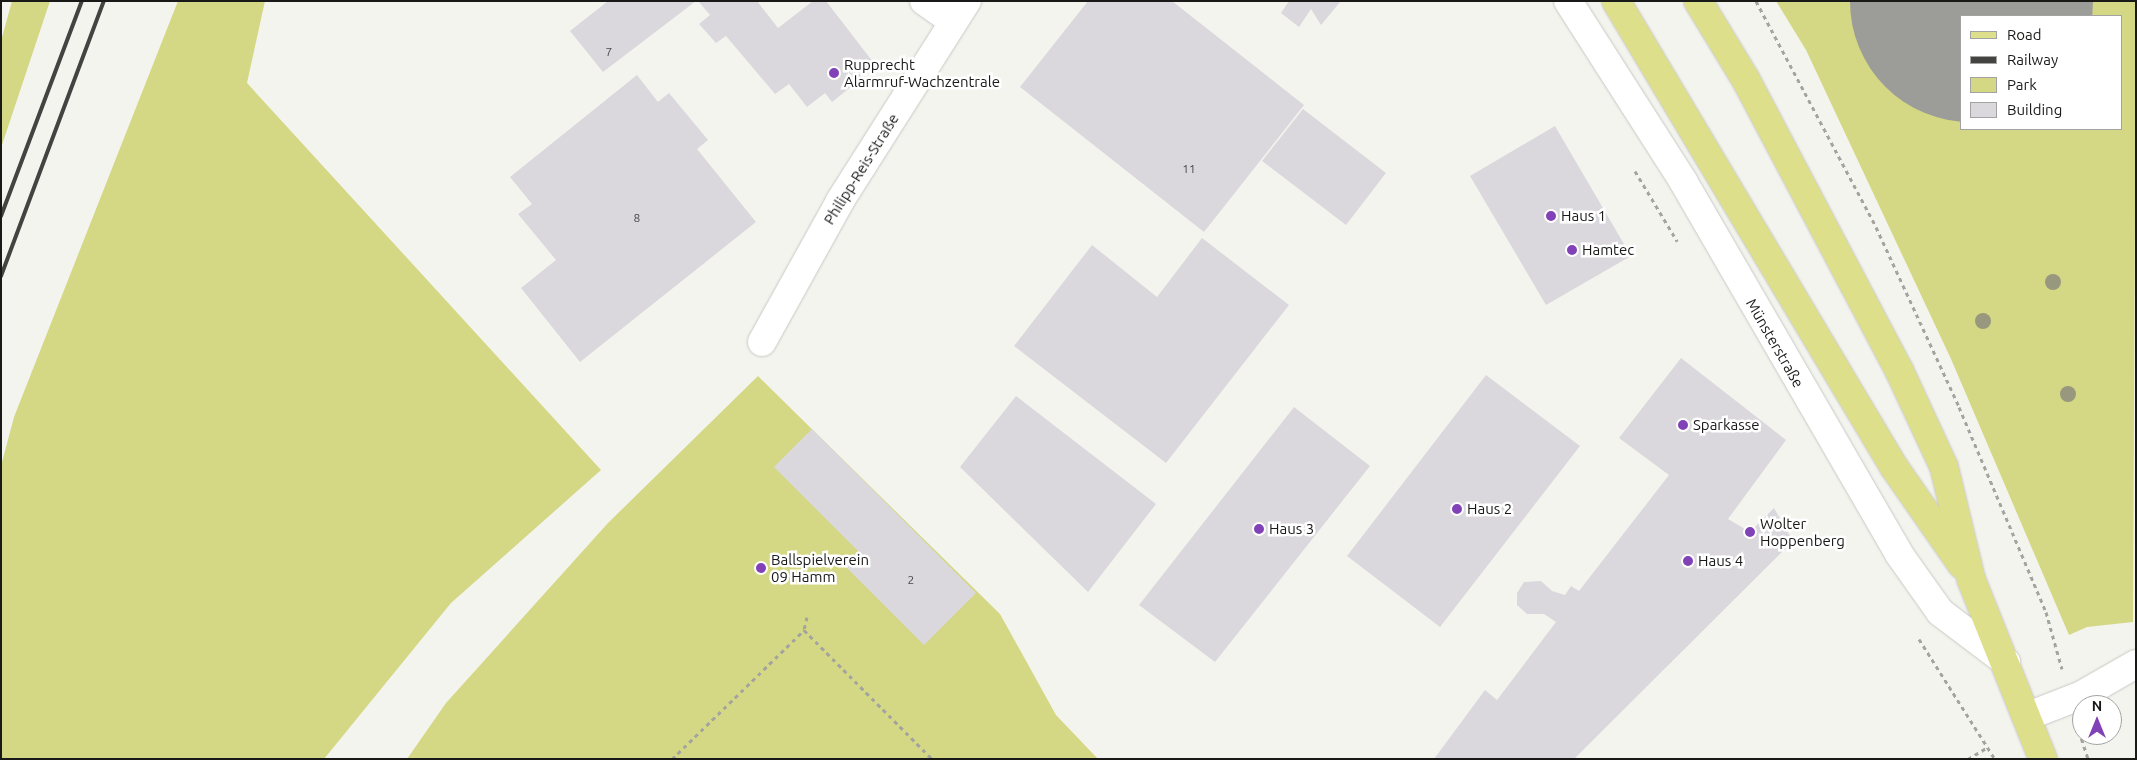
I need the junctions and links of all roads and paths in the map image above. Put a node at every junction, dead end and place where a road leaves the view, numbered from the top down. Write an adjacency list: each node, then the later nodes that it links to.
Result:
1 (924, 1): 5 (street)
2 (1616, 1): 7 (main road)
3 (1698, 1): 7 (main road)
4 (1572, 3): 10 (street, Münsterstraße)
5 (960, 11): 6 (street, Philipp-Reis-Straße)
6 (762, 342)
7 (1971, 579): 10 (main road)
8 (807, 617): 9 (path)
9 (804, 630): 16 (path); 17 (path)
10 (2006, 662): 12 (main road)
11 (2136, 664): 12 (street)
12 (2028, 716): 20 (main road)
13 (1979, 735): 15 (path)
14 (2084, 745): 21 (path)
15 (1988, 747): 18 (path); 19 (path)
16 (672, 759)
17 (932, 759)
18 (1968, 759)
19 (1995, 759)
20 (2043, 759)
21 (2088, 759)

